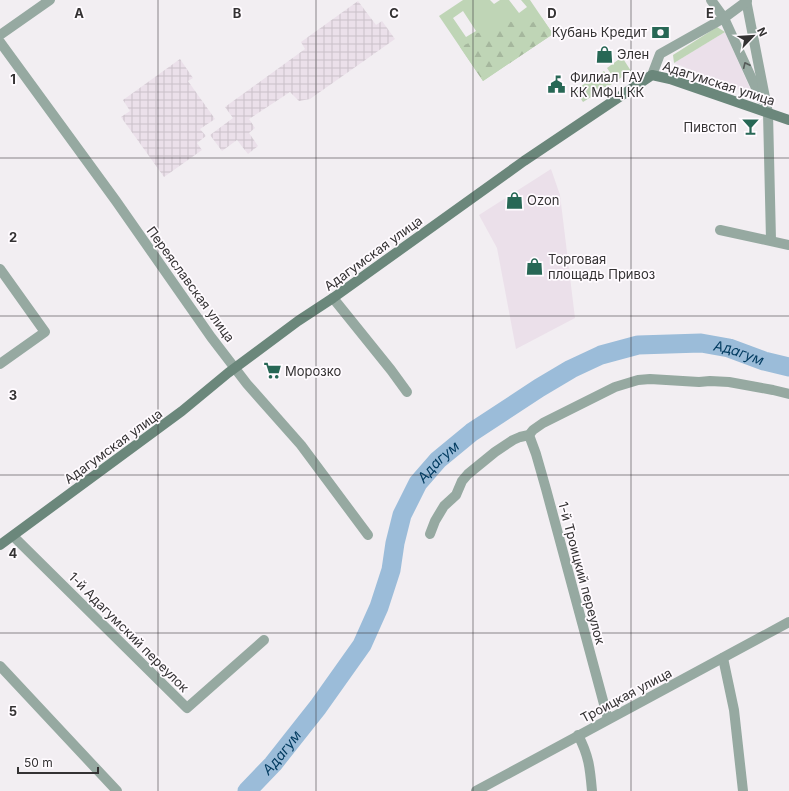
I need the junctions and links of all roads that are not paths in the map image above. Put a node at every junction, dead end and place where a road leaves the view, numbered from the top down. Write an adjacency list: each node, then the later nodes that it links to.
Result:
1 (50, 0): 5 (street)
2 (711, 0): 4 (street)
3 (746, 1): 4 (street); 8 (street)
4 (724, 18): 7 (street); 8 (street, one-way to 4)
5 (0, 35)
6 (0, 42): 16 (street, Переяславская улица)
7 (652, 75): 8 (main road, Адагумская улица); 14 (main road, Адагумская улица)
8 (768, 113): 9 (main road, Адагумская улица); 11 (street)
9 (789, 120)
10 (720, 230): 11 (street)
11 (771, 240): 12 (street)
12 (789, 245)
13 (0, 269): 15 (street)
14 (333, 298): 16 (main road, Адагумская улица); 17 (street)
15 (0, 364)
16 (236, 368): 21 (street, Переяславская улица); 22 (main road, Адагумская улица)
17 (407, 392)
18 (789, 394): 19 (street)
19 (529, 435): 20 (street); 28 (street, 1-й Троицкий переулок)
20 (430, 534)
21 (368, 535)
22 (13, 536): 23 (main road, Адагумская улица); 25 (street, 1-й Адагумский переулок)
23 (0, 545)
24 (789, 622): 26 (street, Троицкая улица)
25 (264, 640)
26 (723, 658): 28 (street, Троицкая улица); 33 (street)
27 (0, 666): 30 (street)
28 (608, 719): 29 (street, Троицкая улица)
29 (578, 735): 31 (street, Троицкая улица); 32 (street)
30 (116, 791)
31 (476, 791)
32 (592, 791)
33 (742, 791)

